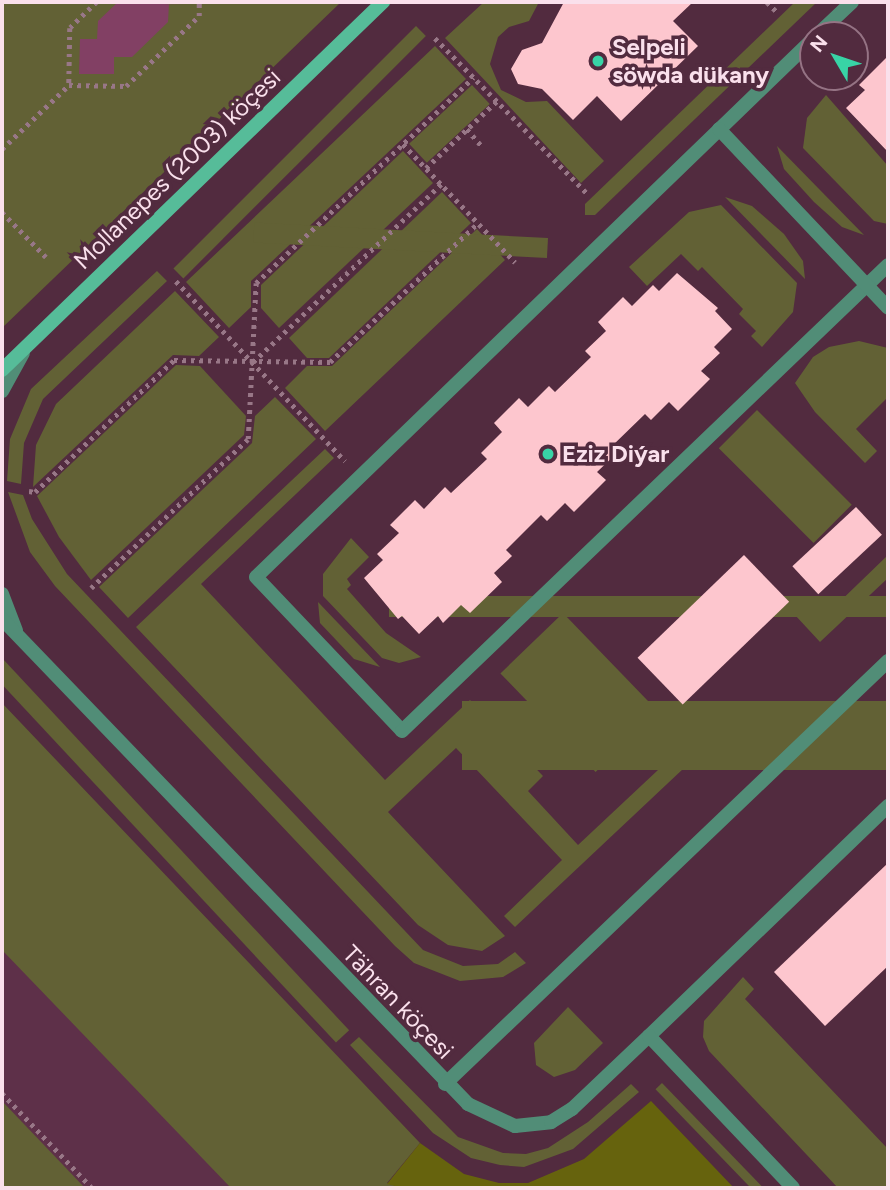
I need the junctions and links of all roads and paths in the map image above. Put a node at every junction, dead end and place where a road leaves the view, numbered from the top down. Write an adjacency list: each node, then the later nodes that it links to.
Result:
1 (97, 2): 11 (path)
2 (199, 2): 11 (path)
3 (383, 2): 29 (street, Mollanepes (2003) köçesi)
4 (767, 2): 6 (path)
5 (852, 2): 7 (street)
6 (777, 12)
7 (832, 21)
8 (435, 38): 10 (path)
9 (799, 52): 14 (street)
10 (473, 78): 12 (path); 15 (path)
11 (69, 85): 17 (path)
12 (498, 100): 13 (path); 20 (path)
13 (467, 129): 16 (path); 18 (path)
14 (719, 129): 27 (street); 27 (street)
15 (403, 144): 18 (path); 30 (path)
16 (482, 146)
17 (2, 149)
18 (426, 168): 19 (path)
19 (441, 184): 22 (path); 30 (path)
20 (587, 193)
21 (2, 212): 23 (path)
22 (478, 223): 24 (path); 30 (path)
23 (46, 257)
24 (515, 262)
25 (888, 265): 27 (street)
26 (176, 281): 30 (path)
27 (867, 285): 28 (street)
28 (888, 308)
29 (26, 347): 31 (street, Mollanepes (2003) köçesi); 32 (street)
30 (252, 363): 33 (path); 34 (path); 35 (path)
31 (2, 370)
32 (2, 391)
33 (338, 454)
34 (29, 491)
35 (91, 588)
36 (2, 594): 38 (street)
37 (2, 620): 38 (street, Tähran köçesi)
38 (20, 638): 42 (street, Tähran köçesi)
39 (888, 661): 42 (street)
40 (888, 806): 41 (street, Tähran köçesi)
41 (649, 1036): 42 (street, Tähran köçesi); 45 (street)
42 (445, 1084)
43 (2, 1093): 44 (path)
44 (92, 1188)
45 (793, 1188)

